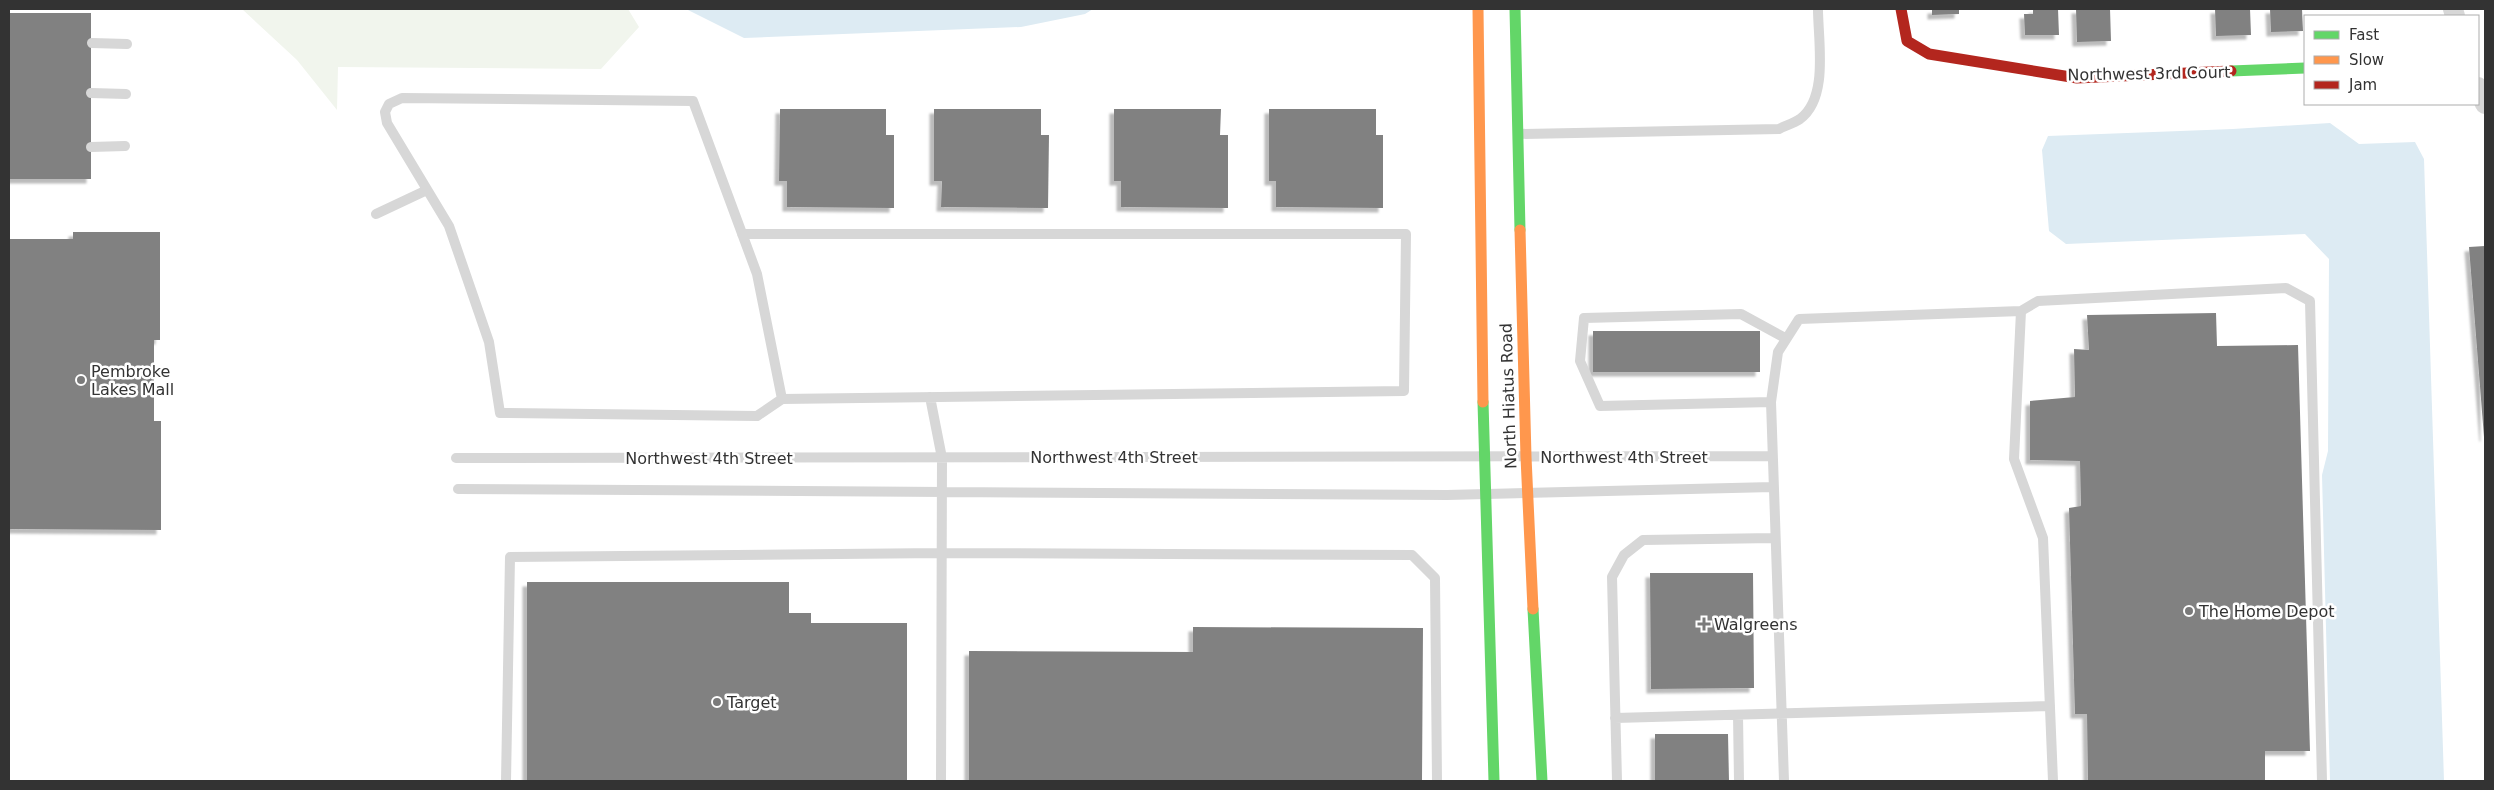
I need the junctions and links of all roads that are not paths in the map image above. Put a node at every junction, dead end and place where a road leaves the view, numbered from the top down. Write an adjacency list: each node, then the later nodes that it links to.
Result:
1 (1478, 9): 23 (main road, North Hiatus Road)
2 (1515, 9): 12 (main road, North Hiatus Road)
3 (1818, 9): 12 (lane)
4 (1900, 9): 7 (main road, Northwest 3rd Court)
5 (92, 43): 6 (lane)
6 (127, 44)
7 (2304, 68)
8 (2479, 89): 11 (street)
9 (92, 93): 10 (lane)
10 (126, 94)
11 (2485, 104)
12 (1518, 134): 25 (main road, North Hiatus Road)
13 (125, 146): 14 (lane)
14 (92, 147)
15 (427, 190): 16 (lane); 17 (lane); 21 (lane)
16 (376, 214)
17 (742, 234): 20 (lane); 21 (lane)
18 (2021, 311): 19 (lane); 35 (lane); 48 (lane)
19 (1786, 338): 22 (lane); 22 (lane)
20 (930, 398): 21 (lane); 27 (lane)
21 (782, 399)
22 (1771, 402): 24 (lane)
23 (1484, 456): 25 (lane, Northwest 4th Street); 27 (lane, Northwest 4th Street); 32 (main road, North Hiatus Road)
24 (1772, 456): 25 (lane, Northwest 4th Street); 28 (lane)
25 (1526, 457): 31 (main road, North Hiatus Road)
26 (456, 458): 27 (lane, Northwest 4th Street)
27 (942, 458): 30 (lane)
28 (1773, 487): 31 (lane, Northwest 4th Street); 33 (lane)
29 (458, 489): 30 (lane, Northwest 4th Street)
30 (941, 492): 32 (lane, Northwest 4th Street); 34 (lane)
31 (1528, 493): 32 (lane, Northwest 4th Street); 43 (main road, North Hiatus Road)
32 (1484, 494): 42 (main road, North Hiatus Road)
33 (1774, 538): 36 (lane); 38 (lane)
34 (941, 554): 39 (lane); 40 (lane); 41 (lane)
35 (2050, 706): 36 (lane); 47 (lane)
36 (1780, 714): 37 (lane); 46 (lane)
37 (1738, 715): 38 (lane); 45 (lane)
38 (1615, 718): 44 (lane)
39 (506, 781)
40 (941, 781)
41 (1437, 781)
42 (1494, 781)
43 (1542, 781)
44 (1617, 781)
45 (1739, 781)
46 (1784, 781)
47 (2052, 781)
48 (2322, 781)

